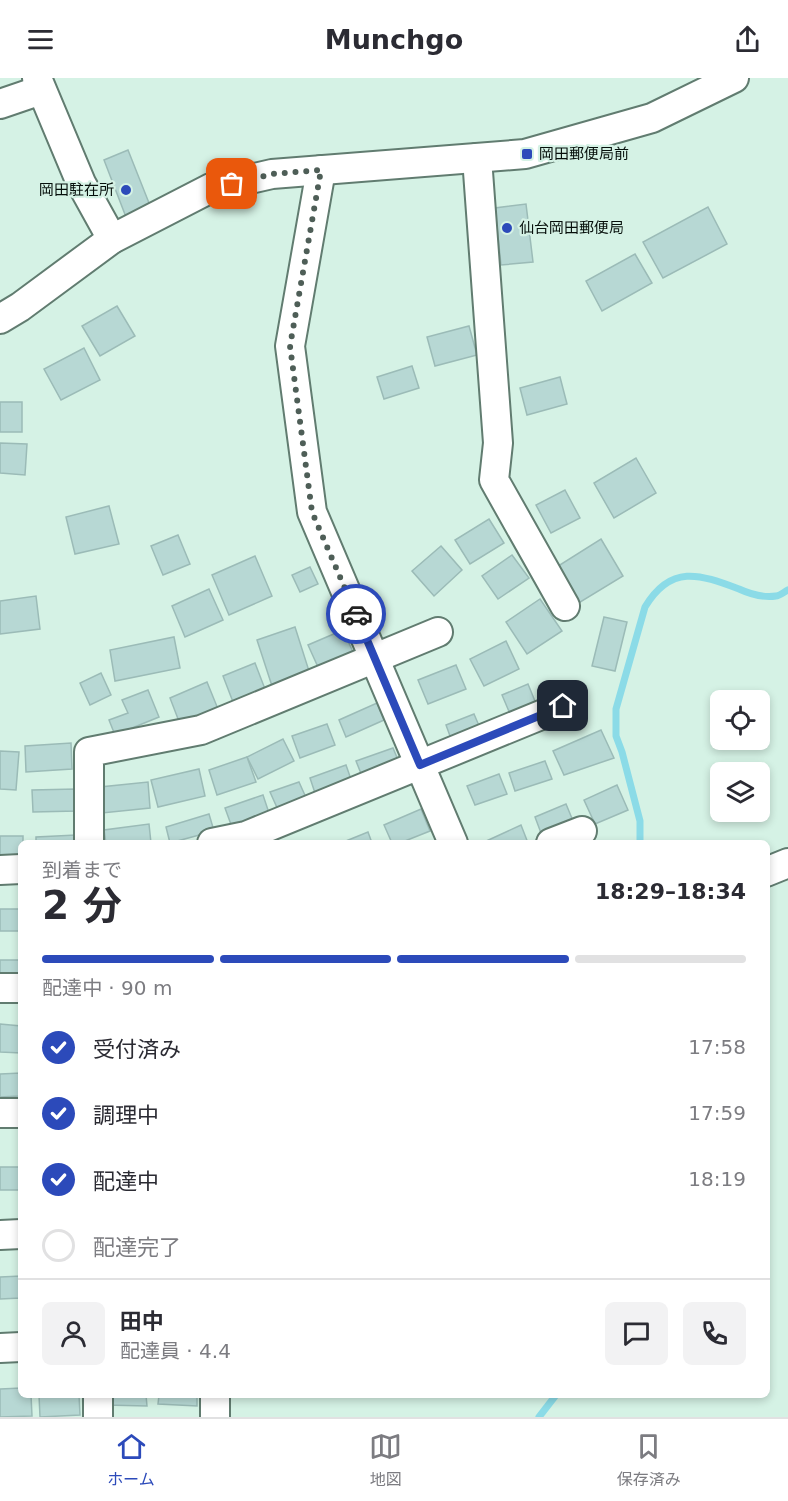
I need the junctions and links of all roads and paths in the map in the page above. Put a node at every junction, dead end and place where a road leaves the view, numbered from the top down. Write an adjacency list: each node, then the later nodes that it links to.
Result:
1 (734, 78): 4 (street)
2 (39, 84): 3 (street); 6 (street)
3 (0, 104)
4 (477, 158): 5 (street); 8 (street)
5 (321, 170): 6 (street); 10 (street)
6 (112, 240): 7 (street)
7 (0, 320)
8 (565, 606)
9 (438, 632): 10 (street)
10 (375, 659): 12 (street); 14 (street)
11 (563, 706): 12 (street)
12 (420, 765): 15 (street); 16 (street)
13 (582, 831): 17 (street)
14 (89, 840)
15 (227, 840)
16 (452, 840)
17 (560, 840)
18 (788, 863): 21 (street)
19 (18, 869): 20 (street)
20 (0, 870)
21 (770, 870)
22 (0, 988): 23 (street)
23 (18, 988)
24 (0, 1113): 25 (street)
25 (18, 1113)
26 (0, 1234): 27 (street)
27 (18, 1234)
28 (18, 1347): 29 (street)
29 (0, 1348)
30 (98, 1398): 32 (street)
31 (214, 1398): 33 (street)
32 (98, 1417)
33 (216, 1417)

